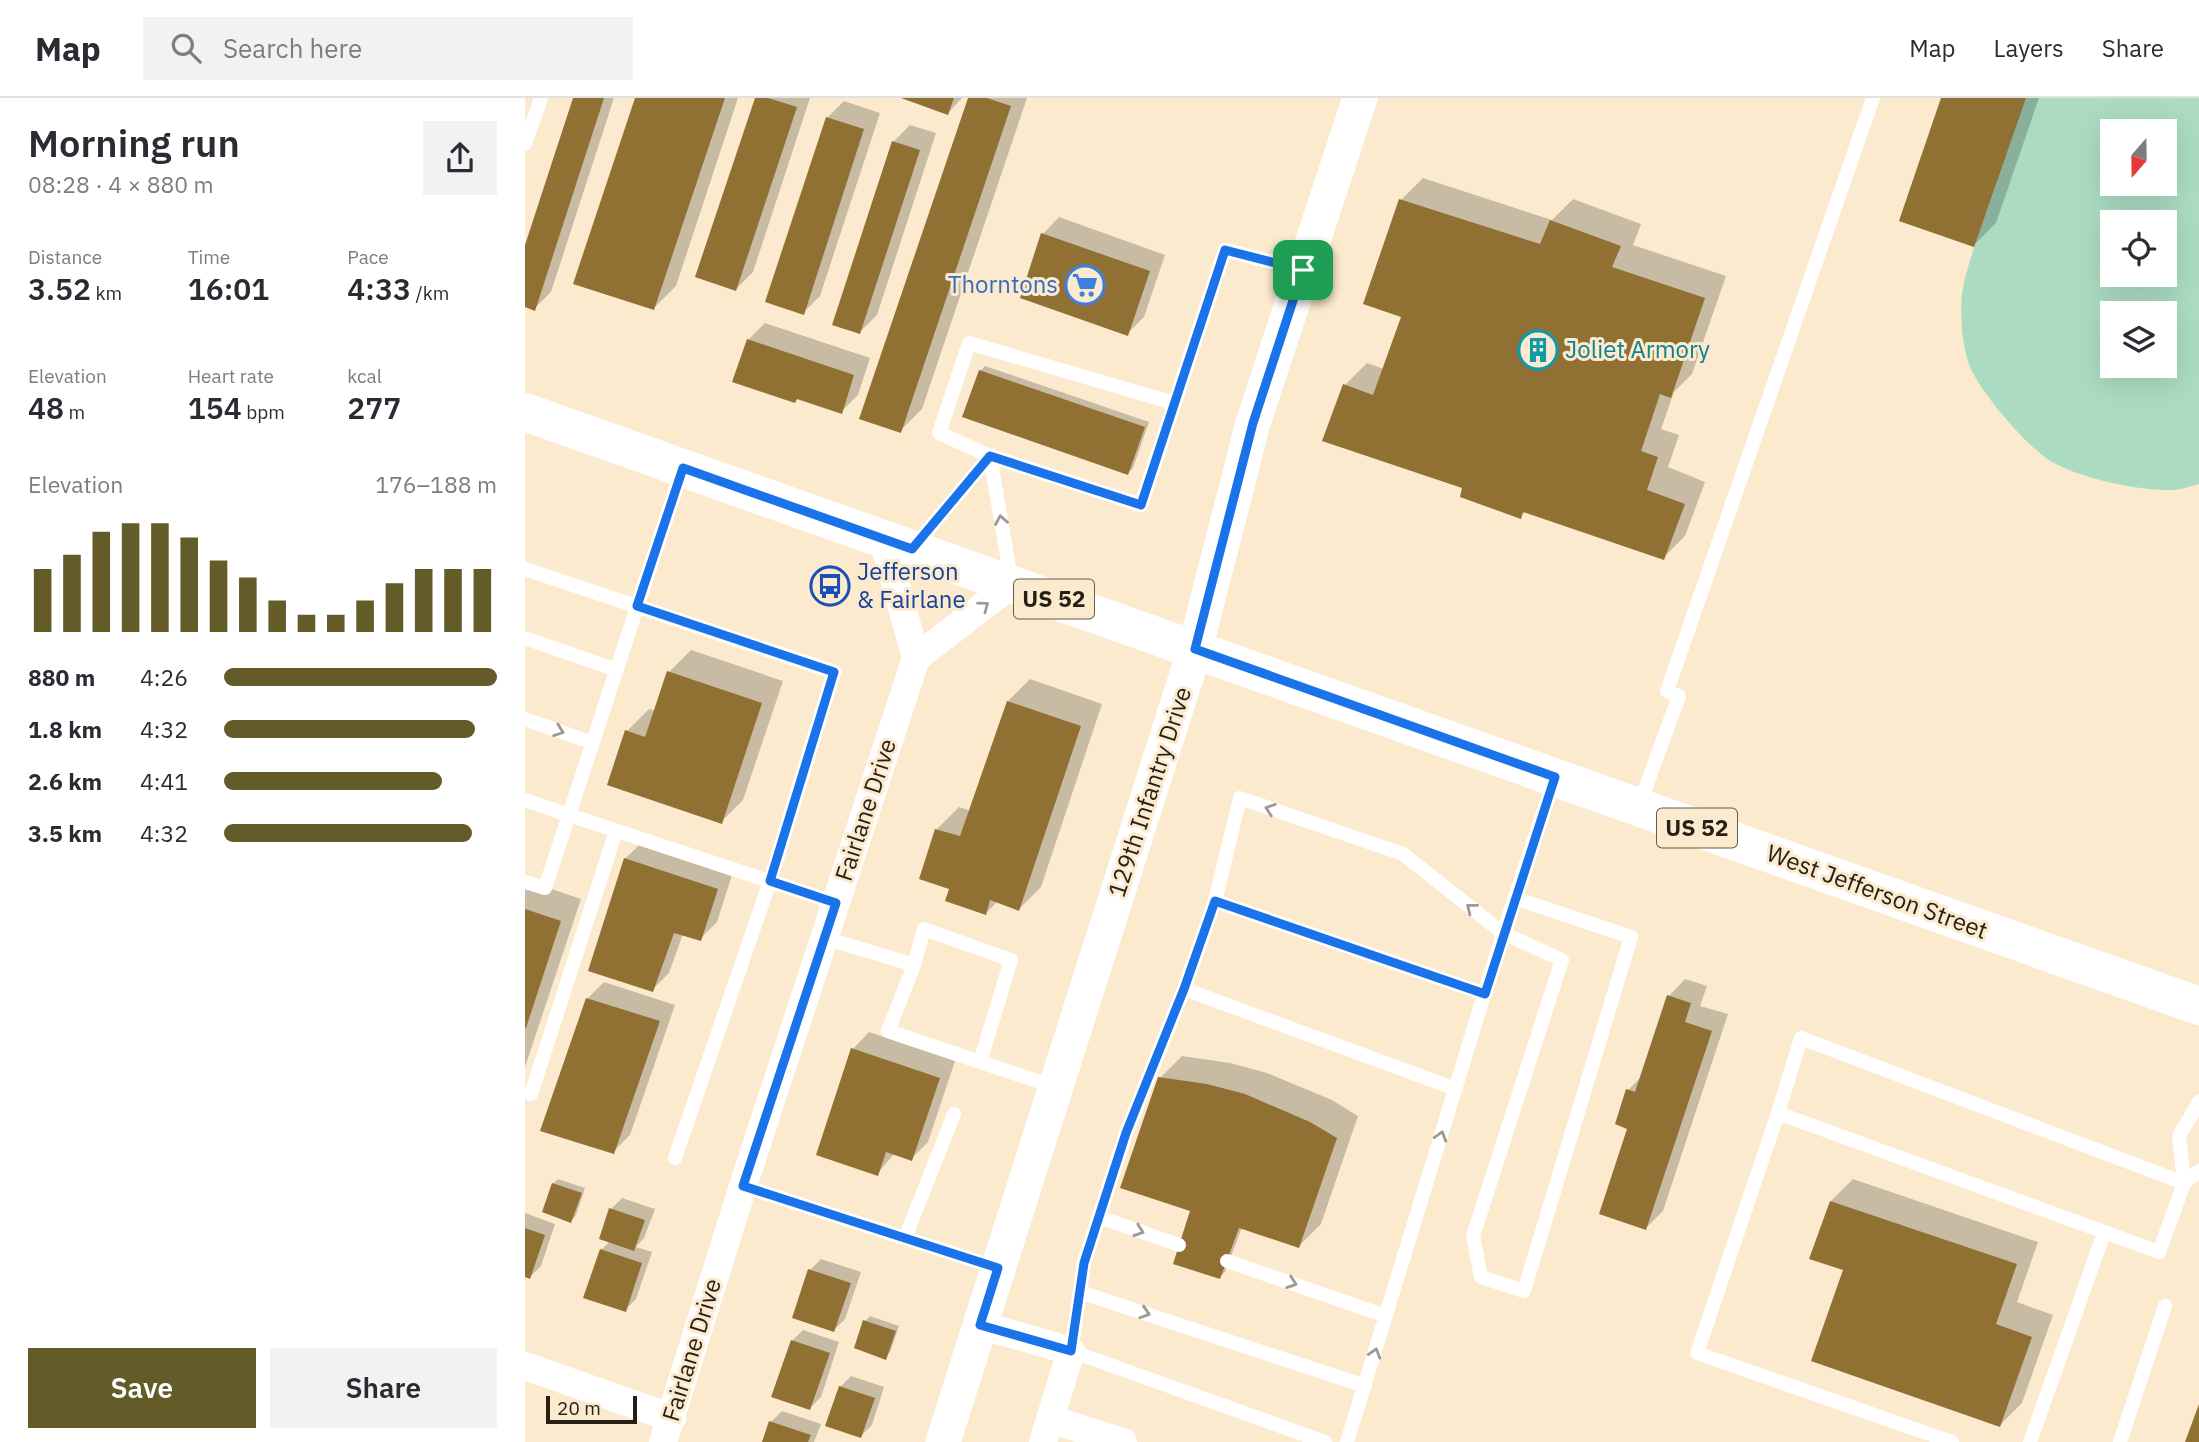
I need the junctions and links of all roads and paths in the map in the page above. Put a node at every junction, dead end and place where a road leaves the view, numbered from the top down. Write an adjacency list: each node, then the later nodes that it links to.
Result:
1 (541, 98): 4 (lane)
2 (1360, 98): 5 (street, 129th Infantry Drive)
3 (1873, 98): 22 (lane)
4 (525, 144)
5 (1303, 270): 6 (lane); 15 (street, 129th Infantry Drive)
6 (1174, 403): 8 (lane); 8 (lane)
7 (525, 412): 9 (main road, West Jefferson Street / US 52)
8 (990, 456): 10 (lane); 12 (lane, one-way to 8)
9 (683, 468): 10 (main road, West Jefferson Street / US 52); 13 (lane)
10 (898, 544): 12 (main road, West Jefferson Street / US 52); 16 (street)
11 (525, 569): 13 (lane)
12 (1012, 584): 15 (main road, West Jefferson Street / US 52); 16 (street, one-way to 12)
13 (637, 606): 17 (lane); 25 (lane)
14 (525, 638): 17 (lane)
15 (1195, 649): 20 (main road, West Jefferson Street / US 52); 37 (street, 129th Infantry Drive)
16 (916, 658): 29 (street, Fairlane Drive)
17 (617, 670): 19 (lane)
18 (525, 719): 19 (lane, one-way to 19)
19 (593, 743): 23 (lane)
20 (1555, 777): 22 (main road, West Jefferson Street / US 52); 27 (lane)
21 (525, 800): 23 (lane)
22 (1639, 807): 35 (main road, West Jefferson Street / US 52)
23 (569, 815): 24 (lane); 26 (lane)
24 (616, 831): 25 (lane); 39 (lane)
25 (770, 881): 29 (lane); 43 (lane)
26 (525, 882)
27 (1515, 898): 30 (lane); 30 (lane)
28 (1215, 901): 30 (lane, one-way to 28); 33 (lane); 34 (lane)
29 (836, 903): 31 (street, Fairlane Drive)
30 (1503, 933): 34 (lane)
31 (825, 937): 32 (lane); 46 (street, Fairlane Drive)
32 (914, 965): 36 (lane); 36 (lane)
33 (1184, 989): 38 (lane); 47 (lane)
34 (1485, 994): 38 (lane)
35 (2199, 1006)
36 (980, 1062): 37 (lane)
37 (1056, 1087): 52 (street, 129th Infantry Drive)
38 (1455, 1088): 55 (lane, one-way to 38)
39 (531, 1094)
40 (2199, 1102): 45 (lane)
41 (1778, 1113): 45 (lane); 48 (lane); 66 (lane)
42 (954, 1114): 49 (lane)
43 (675, 1158)
44 (2199, 1171): 45 (lane)
45 (2184, 1183): 48 (lane)
46 (743, 1186): 49 (lane); 60 (street, Fairlane Drive)
47 (1099, 1217): 50 (lane, one-way to 50); 53 (lane)
48 (2104, 1233): 67 (lane)
49 (905, 1238): 52 (lane)
50 (1179, 1245)
51 (1227, 1261): 55 (lane, one-way to 55)
52 (998, 1268): 56 (street, 129th Infantry Drive)
53 (1080, 1292): 57 (lane); 59 (lane, one-way to 59)
54 (2165, 1306): 68 (lane)
55 (1386, 1316): 59 (lane, one-way to 55)
56 (980, 1325): 57 (street); 62 (street, 129th Infantry Drive)
57 (1071, 1351): 61 (street); 64 (lane)
58 (525, 1366): 60 (street)
59 (1365, 1386): 65 (lane)
60 (667, 1430)
61 (1046, 1430): 63 (street)
62 (943, 1442)
63 (1123, 1442)
64 (1325, 1442)
65 (1347, 1442)
66 (1952, 1442)
67 (2030, 1442)
68 (2120, 1442)

